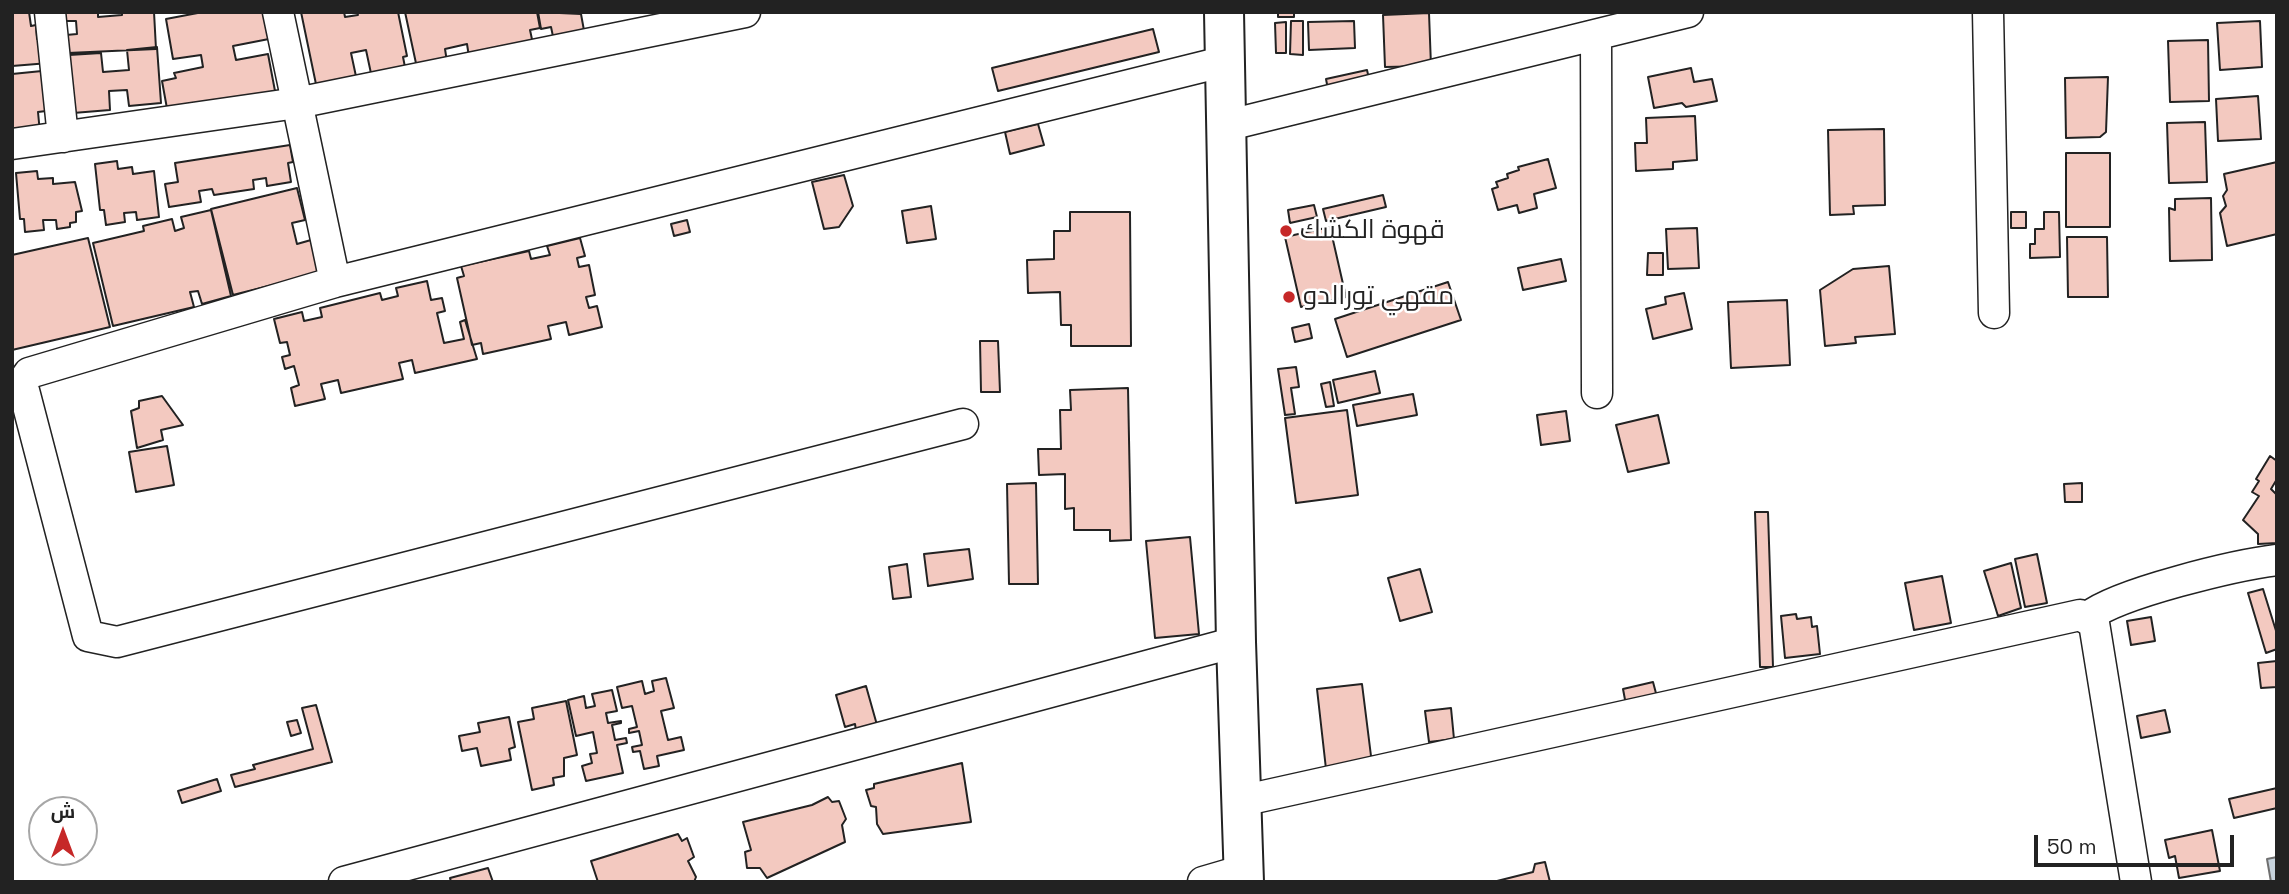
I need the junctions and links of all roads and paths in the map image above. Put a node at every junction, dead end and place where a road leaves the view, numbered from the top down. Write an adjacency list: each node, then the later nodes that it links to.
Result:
1 (50, 12): 11 (street)
2 (278, 12): 9 (street)
3 (745, 12): 9 (street)
4 (1224, 12): 8 (main road)
5 (1688, 12): 7 (street)
6 (1988, 12): 14 (street)
7 (1596, 36): 10 (street); 15 (street)
8 (1226, 61): 10 (main road); 13 (street)
9 (297, 103): 11 (street); 13 (street)
10 (1225, 126): 19 (main road)
11 (63, 136): 12 (street)
12 (12, 144)
13 (335, 282): 16 (street)
14 (1994, 313)
15 (1597, 393)
16 (963, 424)
17 (2277, 560): 18 (street)
18 (2088, 617): 20 (street); 24 (street)
19 (1236, 642): 20 (main road); 22 (street)
20 (1241, 801): 21 (main road)
21 (1244, 876): 23 (street)
22 (344, 882)
23 (1203, 882)
24 (2136, 882)

